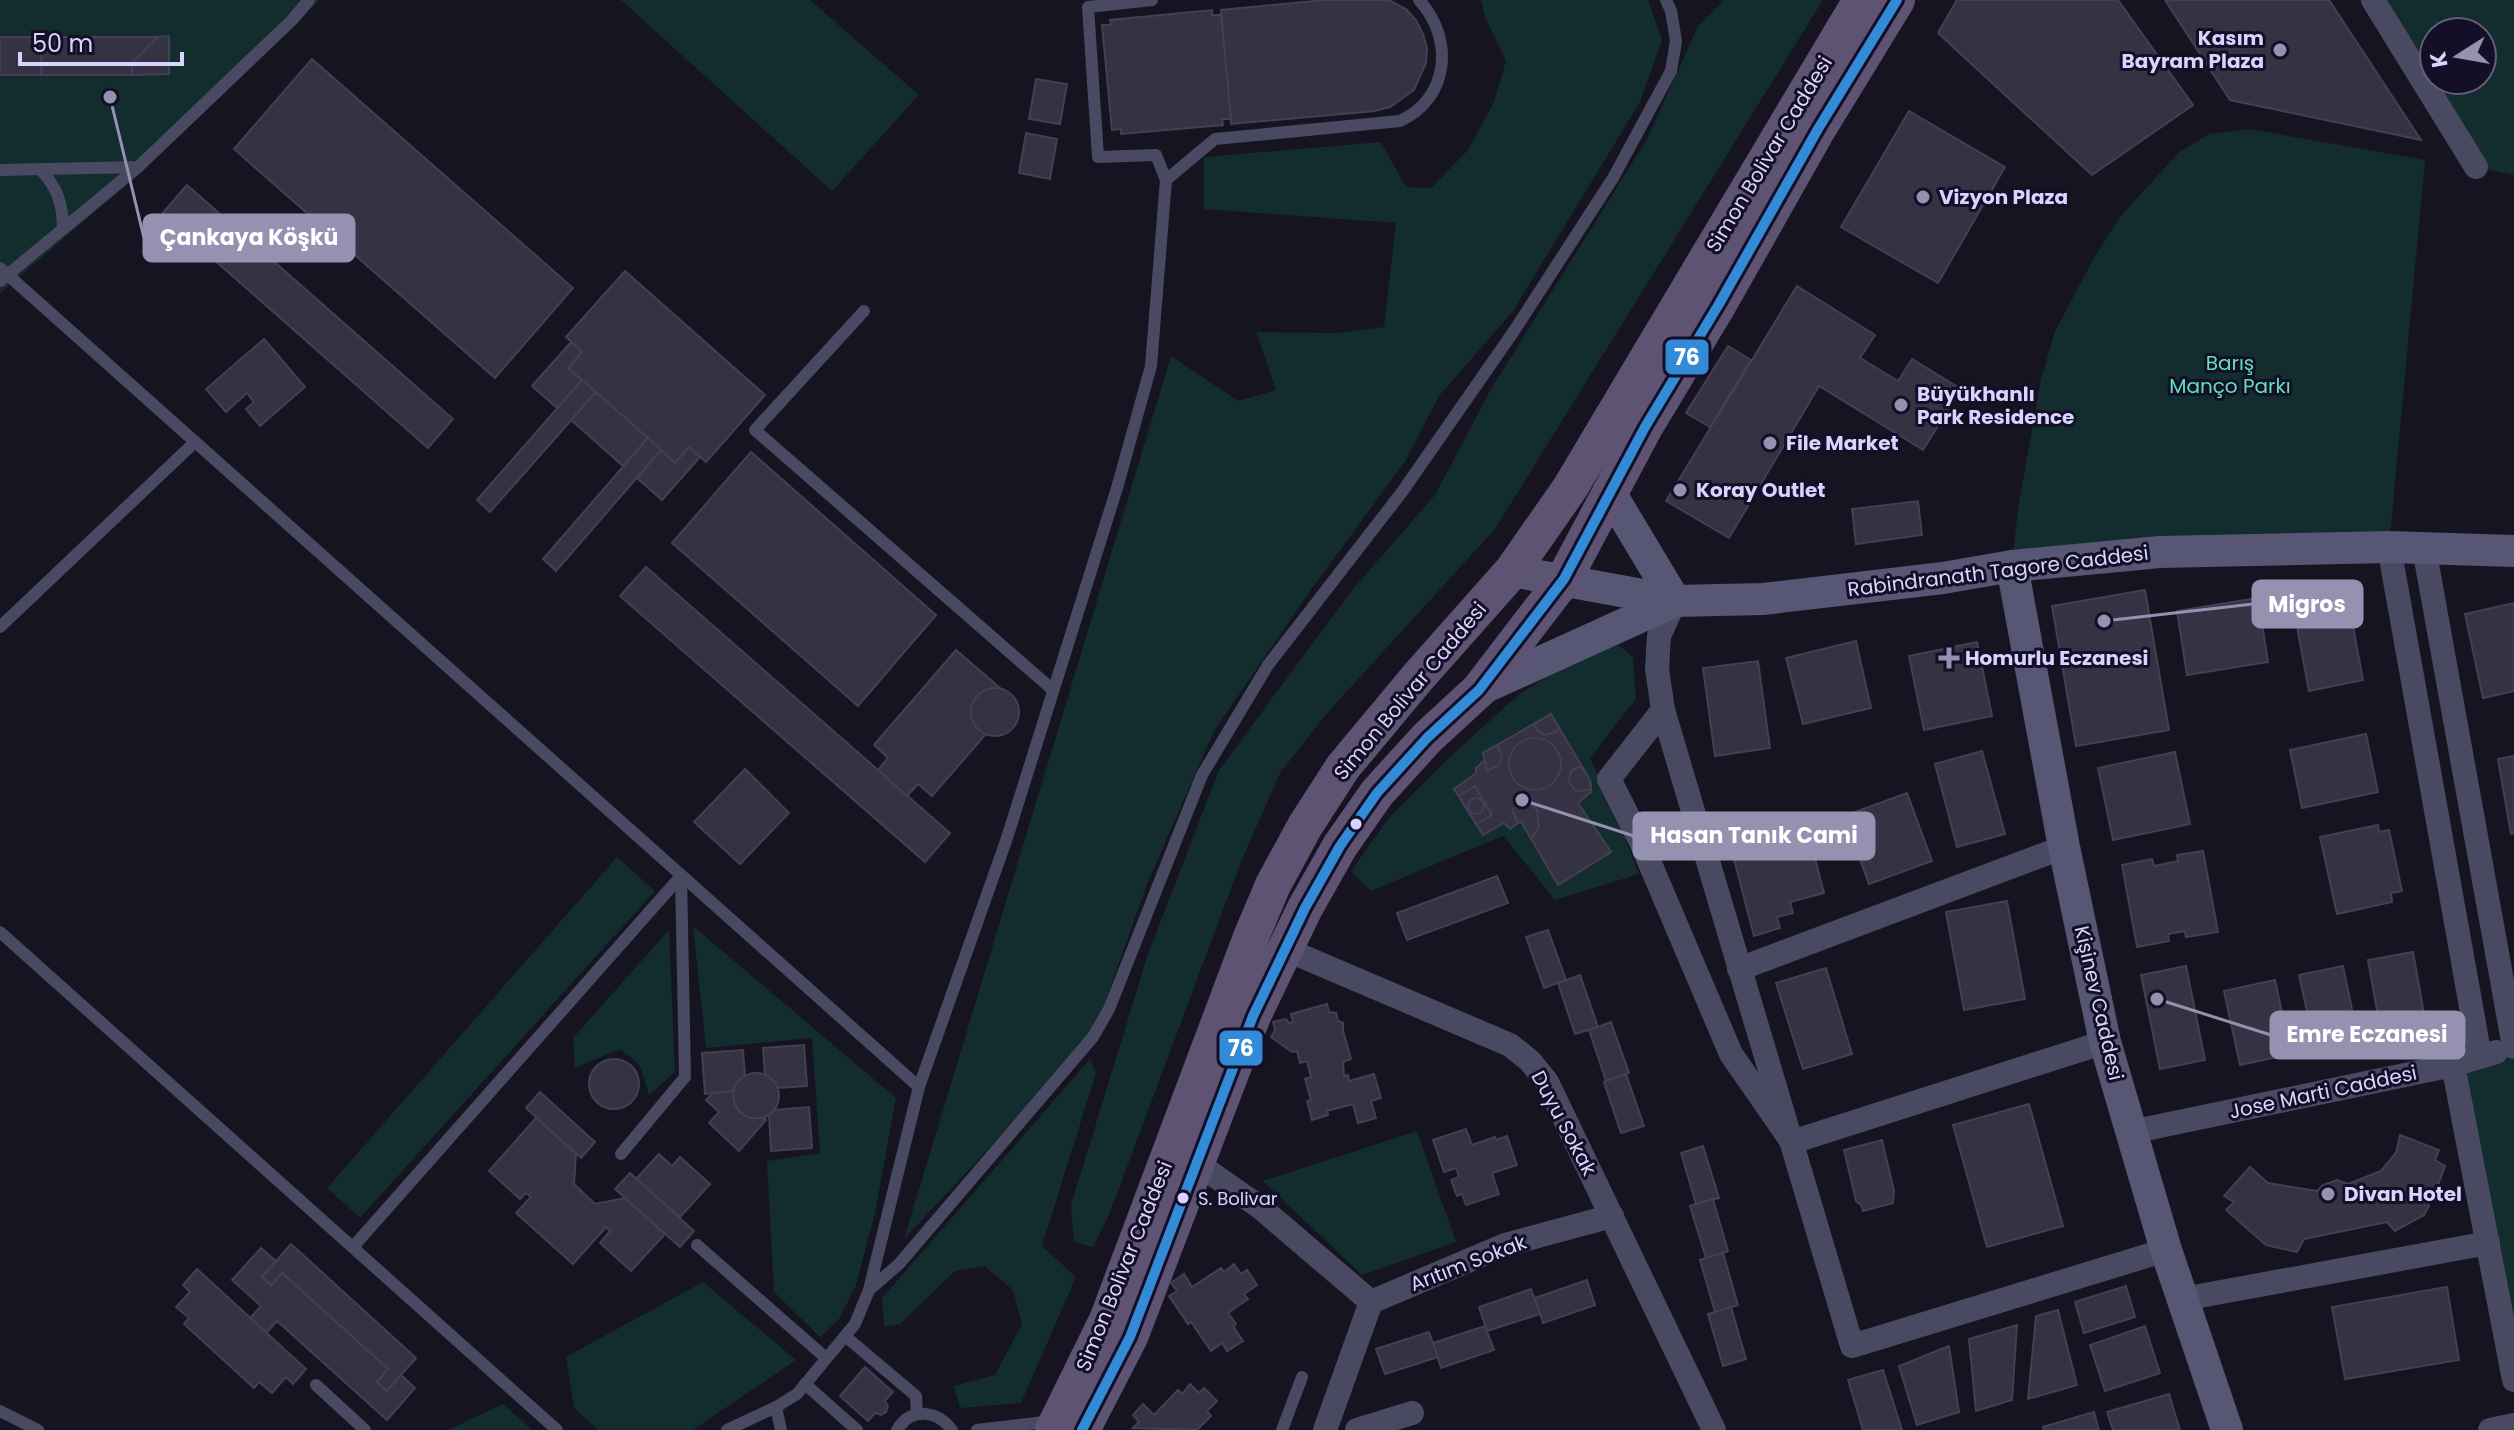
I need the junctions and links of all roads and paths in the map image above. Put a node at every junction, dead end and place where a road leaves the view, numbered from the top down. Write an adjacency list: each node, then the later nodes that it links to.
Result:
1 (309, 0): 8 (lane)
2 (1152, 0): 12 (lane)
3 (1419, 0): 12 (lane)
4 (1666, 0): 48 (lane)
5 (1861, 0): 22 (main road, Simon Bolivar Caddesi)
6 (1897, 0): 17 (main road, Simon Bolivar Caddesi)
7 (2373, 0): 9 (street)
8 (138, 167): 10 (lane); 13 (lane)
9 (2476, 167)
10 (40, 169): 11 (lane); 13 (lane)
11 (0, 170)
12 (1166, 180): 26 (lane)
13 (63, 229): 14 (lane)
14 (3, 275): 16 (lane)
15 (864, 311): 26 (lane)
16 (195, 442): 25 (lane); 30 (lane)
17 (1609, 491): 23 (main road, Simon Bolivar Caddesi); 24 (main road)
18 (2389, 547): 19 (main road, Rabindranath Tagore Caddesi); 21 (main road, Rabindranath Tagore Caddesi); 36 (street)
19 (2424, 548): 20 (main road, Rabindranath Tagore Caddesi); 35 (street)
20 (2514, 551)
21 (2012, 566): 24 (main road, Rabindranath Tagore Caddesi); 29 (main road, Kişinev Caddesi)
22 (1512, 571): 23 (main road, Rabindranath Tagore Caddesi); 62 (main road, Simon Bolivar Caddesi)
23 (1564, 579): 24 (main road, Rabindranath Tagore Caddesi); 27 (main road, Simon Bolivar Caddesi)
24 (1675, 601): 27 (main road, Rabindranath Tagore Caddesi); 28 (street)
25 (0, 627)
26 (1053, 690): 38 (lane)
27 (1479, 690): 32 (main road, Simon Bolivar Caddesi)
28 (1663, 710): 33 (street); 40 (street)
29 (2064, 847): 33 (street); 34 (main road, Kişinev Caddesi)
30 (681, 876): 38 (lane); 41 (lane); 46 (lane)
31 (0, 932): 46 (lane)
32 (1285, 949): 42 (main road, Simon Bolivar Caddesi); 43 (street, Duyu Sokak)
33 (1739, 969): 40 (street)
34 (2105, 1042): 39 (main road, Kişinev Caddesi); 40 (street)
35 (2514, 1046): 36 (street, Jose Marti Caddesi)
36 (2480, 1057): 37 (street, Jose Marti Caddesi)
37 (2453, 1065): 39 (street, Jose Marti Caddesi); 44 (street)
38 (919, 1087): 48 (lane)
39 (2131, 1132): 47 (main road, Kişinev Caddesi)
40 (1792, 1142): 47 (street)
41 (621, 1154)
42 (1198, 1164): 50 (street); 62 (main road, Simon Bolivar Caddesi)
43 (1612, 1216): 50 (street, Arıtım Sokak); 75 (street, Duyu Sokak)
44 (2488, 1243): 49 (street); 54 (street)
45 (697, 1245): 52 (lane)
46 (353, 1247): 65 (lane)
47 (2166, 1250): 49 (main road, Kişinev Caddesi)
48 (869, 1290): 51 (lane)
49 (2183, 1299): 76 (main road, Kişinev Caddesi)
50 (1371, 1302): 73 (street)
51 (845, 1336): 52 (lane); 60 (lane)
52 (826, 1358): 55 (lane)
53 (1302, 1377): 72 (lane)
54 (2514, 1380)
55 (805, 1384): 57 (lane); 68 (lane)
56 (316, 1385): 64 (lane)
57 (776, 1407): 66 (lane); 67 (lane)
58 (0, 1411): 63 (lane)
59 (1412, 1413): 74 (street)
60 (917, 1414): 69 (lane); 70 (lane)
61 (2514, 1425): 77 (street)
62 (1065, 1427): 71 (lane)
63 (38, 1430)
64 (365, 1430)
65 (557, 1430)
66 (727, 1430)
67 (781, 1430)
68 (857, 1430)
69 (897, 1430)
70 (952, 1430)
71 (977, 1430)
72 (1282, 1430)
73 (1325, 1430)
74 (1357, 1430)
75 (1714, 1430)
76 (2227, 1430)
77 (2490, 1430)

